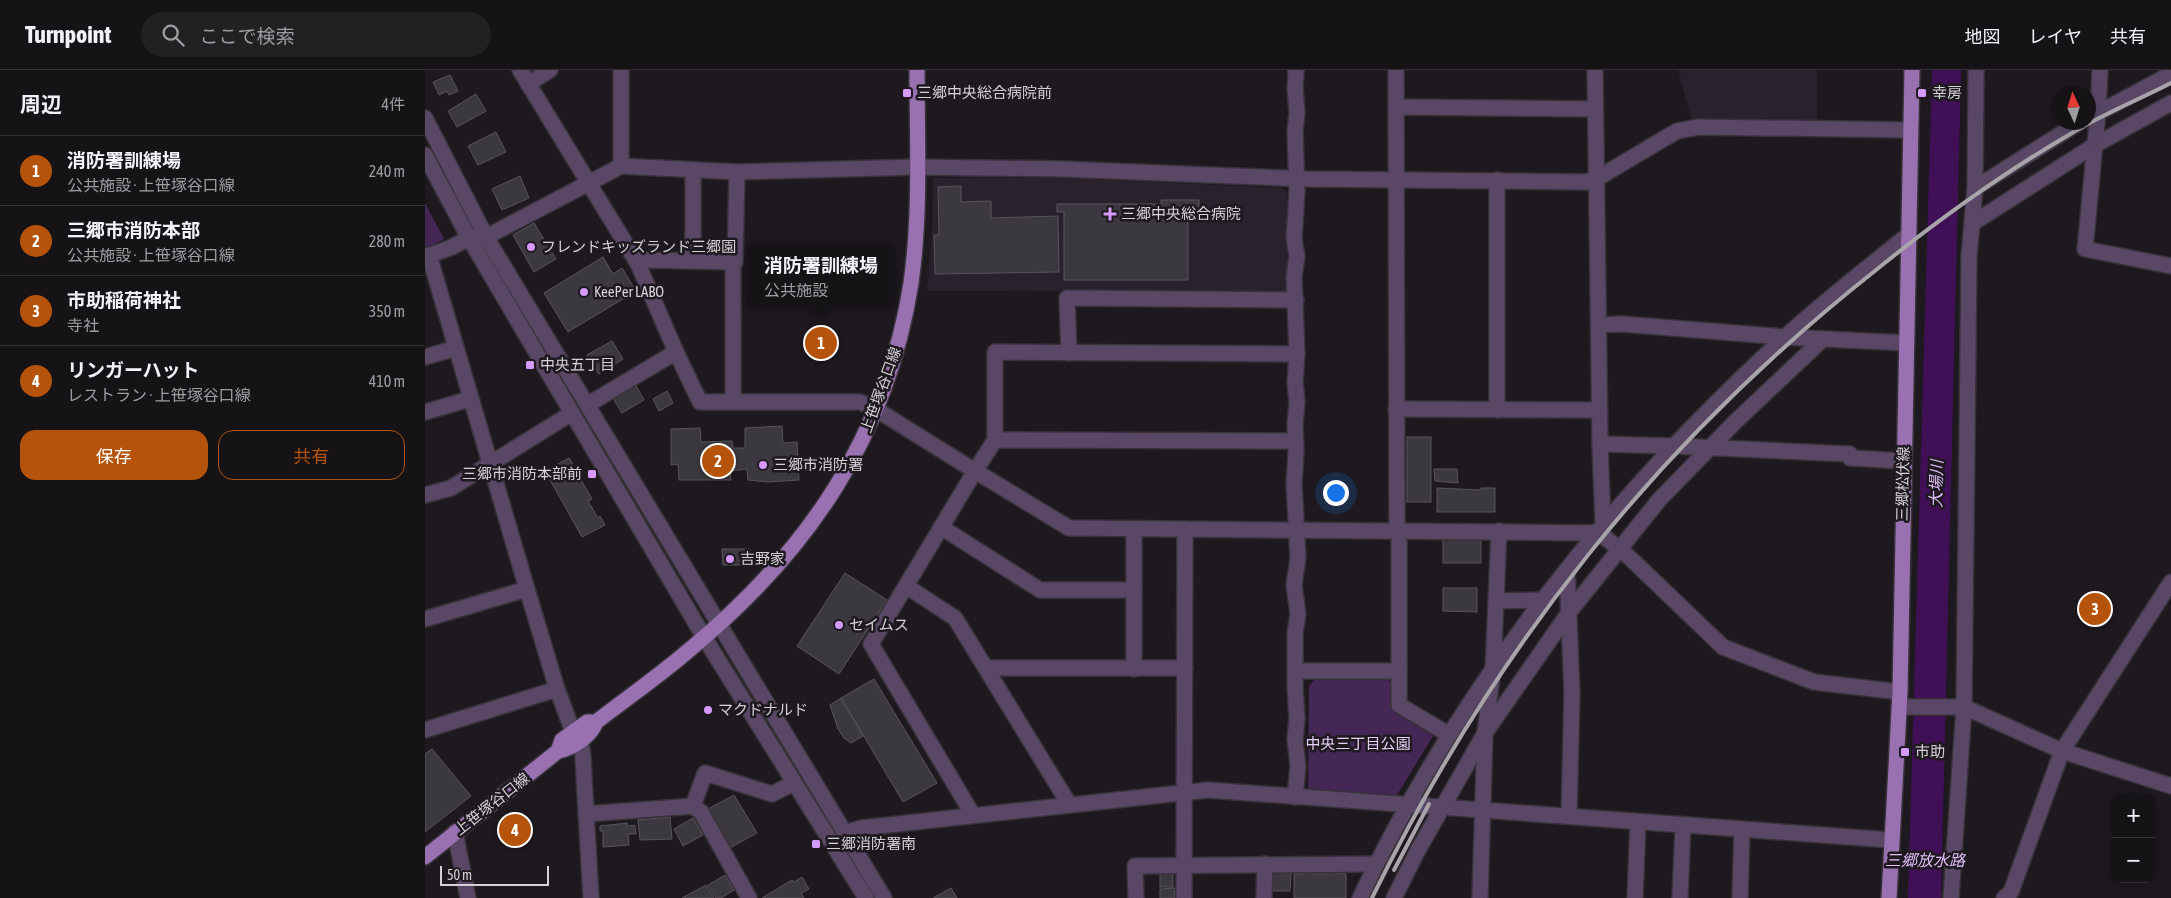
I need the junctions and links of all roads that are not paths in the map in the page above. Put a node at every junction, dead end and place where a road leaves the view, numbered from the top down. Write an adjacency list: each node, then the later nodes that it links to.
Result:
1 (520, 70): 12 (street)
2 (550, 70): 12 (street)
3 (621, 70): 24 (street)
4 (917, 70): 25 (main road, 上笹塚谷口線)
5 (1296, 70): 28 (street)
6 (1396, 70): 15 (street)
7 (1595, 70): 16 (street)
8 (1912, 70): 19 (main road, 三郷松伏線)
9 (1976, 70): 33 (street)
10 (2100, 70): 13 (street)
11 (2171, 74): 17 (street)
12 (528, 84): 32 (street)
13 (2096, 96)
14 (2171, 104): 22 (street)
15 (1396, 107): 16 (street); 30 (street)
16 (1595, 109): 29 (street)
17 (2096, 113)
18 (425, 118): 36 (street)
19 (1911, 130): 29 (street); 35 (main road, 三郷松伏線)
20 (2067, 130): 33 (street)
21 (2094, 130): 22 (street)
22 (2095, 145): 34 (street); 42 (street)
23 (425, 155): 37 (street)
24 (621, 166): 26 (street); 32 (street)
25 (917, 168): 27 (street); 28 (street); 56 (main road, 上笹塚谷口線)
26 (693, 170): 27 (street); 39 (street)
27 (737, 172): 40 (street)
28 (1297, 178): 30 (street); 43 (street)
29 (1596, 179): 31 (street); 44 (street)
30 (1397, 180): 31 (street); 57 (street)
31 (1497, 180): 58 (street)
32 (587, 182): 36 (street); 41 (street)
33 (1975, 188): 34 (street)
34 (1973, 223): 99 (street)
35 (1908, 235): 45 (street); 47 (main road, 三郷松伏線)
36 (486, 237): 37 (street); 55 (street)
37 (469, 238): 38 (street); 61 (street)
38 (427, 256): 48 (street)
39 (693, 261): 40 (street); 41 (street)
40 (733, 262): 54 (street)
41 (638, 264): 49 (street)
42 (2171, 266)
43 (1296, 300): 50 (street); 51 (street)
44 (1599, 325): 45 (street); 59 (street)
45 (1785, 337): 46 (street); 65 (street)
46 (1823, 339): 47 (street); 66 (street)
47 (1907, 343): 67 (main road, 三郷松伏線)
48 (456, 348): 52 (street); 53 (street)
49 (676, 352): 54 (street); 55 (street)
50 (1069, 353): 51 (street); 62 (street)
51 (1297, 354): 63 (street)
52 (425, 357)
53 (470, 399): 60 (street); 68 (street)
54 (733, 402): 56 (street)
55 (587, 405): 88 (street)
56 (877, 410): 69 (street); 88 (main road, 上笹塚谷口線)
57 (1396, 410): 58 (street); 76 (street)
58 (1497, 410): 59 (street)
59 (1600, 410): 64 (street)
60 (425, 412)
61 (572, 413): 68 (street); 89 (street)
62 (995, 440): 63 (street); 69 (street)
63 (1295, 441): 73 (street)
64 (1600, 444): 65 (street); 74 (street)
65 (1673, 446): 66 (street); 74 (street)
66 (1709, 448): 67 (street); 78 (street)
67 (1904, 461): 97 (main road, 三郷松伏線)
68 (491, 463): 70 (street); 82 (street)
69 (975, 471): 71 (street); 75 (street)
70 (425, 495)
71 (941, 528): 81 (street); 83 (street)
72 (1185, 529): 73 (street); 75 (street); 91 (street)
73 (1295, 529): 76 (street); 94 (street)
74 (1598, 529): 77 (street); 78 (street); 79 (street)
75 (1134, 530): 83 (street)
76 (1398, 530): 77 (street); 95 (street)
77 (1499, 531): 85 (street)
78 (1619, 549): 86 (street); 97 (street)
79 (1567, 568): 84 (street); 86 (street)
80 (2171, 582): 104 (street)
81 (907, 586): 90 (street); 115 (street)
82 (527, 589): 87 (street); 96 (street)
83 (1134, 590): 92 (street)
84 (1543, 600): 85 (street); 93 (street)
85 (1496, 601): 93 (street)
86 (1570, 611): 101 (street); 116 (street)
87 (425, 619)
88 (719, 623): 89 (main road, 上笹塚谷口線); 121 (street)
89 (704, 637): 103 (main road, 上笹塚谷口線); 105 (street)
90 (986, 668): 92 (street); 109 (street)
91 (1185, 668): 92 (street); 107 (street)
92 (1134, 669)
93 (1493, 669): 101 (street); 102 (street)
94 (1297, 671): 95 (street); 108 (street)
95 (1399, 671): 102 (street)
96 (557, 689): 100 (street); 103 (street)
97 (1900, 692): 98 (main road, 三郷松伏線)
98 (1905, 707): 99 (street); 122 (main road, 三郷松伏線)
99 (1960, 707): 104 (street); 142 (street)
100 (425, 730)
101 (1485, 733): 112 (street); 113 (street)
102 (1448, 734): 110 (street)
103 (575, 737): 114 (street); 120 (main road, 上笹塚谷口線)
104 (2063, 751): 106 (street); 143 (street)
105 (794, 783): 111 (street); 130 (street)
106 (2171, 786)
107 (1185, 792): 108 (street); 109 (street); 126 (street)
108 (1295, 797): 110 (street)
109 (1069, 804): 115 (street)
110 (1407, 804): 112 (street); 125 (street)
111 (693, 806): 114 (street); 129 (street)
112 (1441, 808): 113 (street); 136 (street)
113 (1483, 810): 116 (street); 137 (street)
114 (586, 814): 128 (street)
115 (973, 814): 121 (street)
116 (1569, 816): 117 (street)
117 (1638, 822): 118 (street); 138 (street)
118 (1683, 826): 119 (street); 139 (street)
119 (1742, 830): 122 (street); 140 (street)
120 (455, 832): 123 (main road, 上笹塚谷口線); 127 (street)
121 (845, 833): 131 (street)
122 (1891, 840): 141 (main road, 三郷松伏線)
123 (425, 856)
124 (1265, 864): 125 (street); 126 (street); 134 (street)
125 (1376, 864): 135 (street)
126 (1184, 865): 132 (street); 133 (street)
127 (468, 898)
128 (591, 898)
129 (749, 898)
130 (866, 898)
131 (884, 898)
132 (1135, 898)
133 (1185, 898)
134 (1264, 898)
135 (1360, 898)
136 (1394, 898)
137 (1480, 898)
138 (1635, 898)
139 (1680, 898)
140 (1740, 898)
141 (1889, 898)
142 (1951, 898)
143 (2004, 898)

